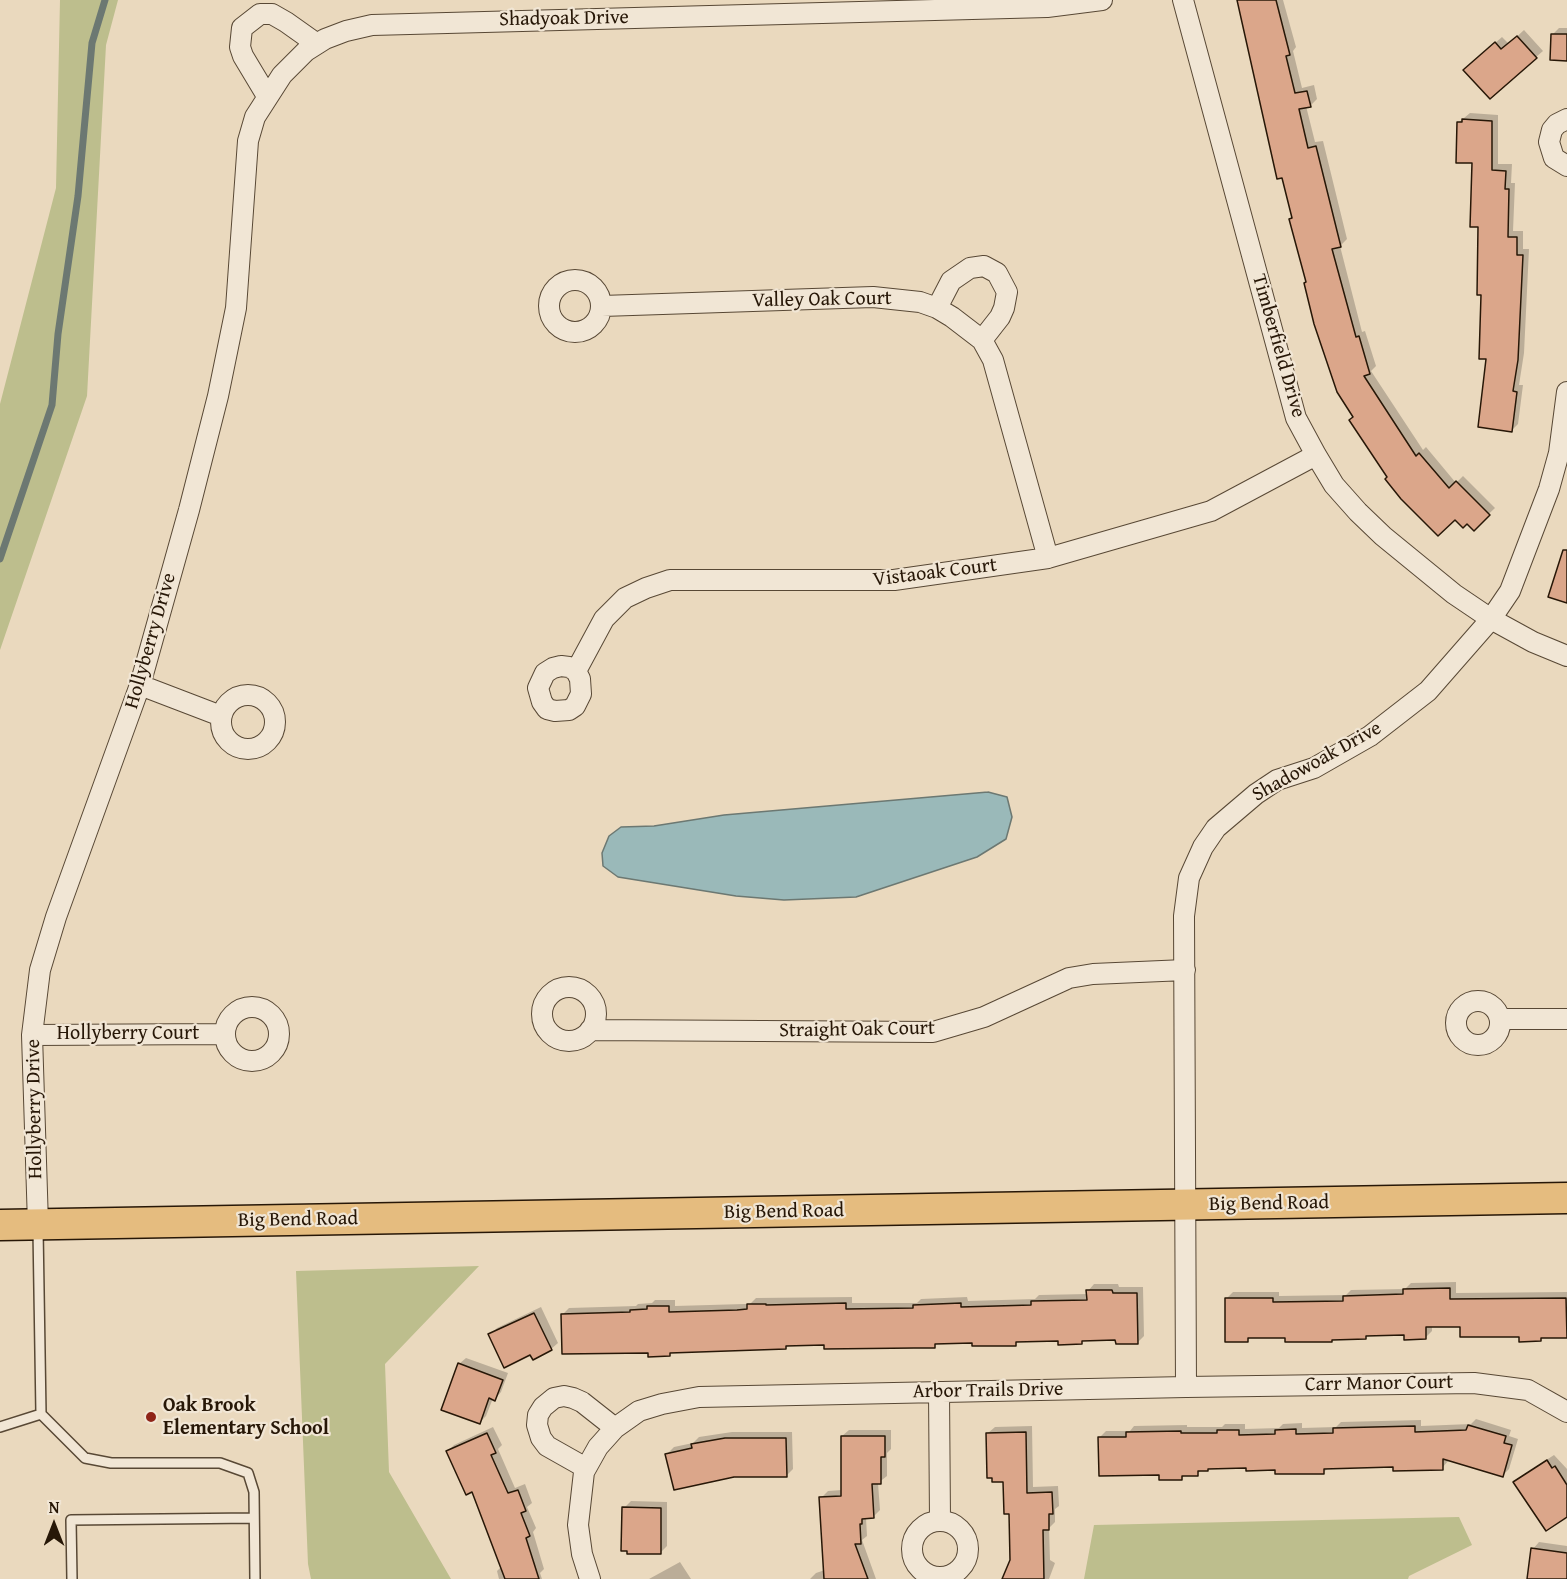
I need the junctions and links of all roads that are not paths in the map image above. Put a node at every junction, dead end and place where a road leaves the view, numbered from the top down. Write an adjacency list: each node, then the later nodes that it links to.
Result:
1 (1102, 0): 3 (street, Shadyoak Drive)
2 (1183, 0): 12 (street, Timberfield Drive)
3 (317, 44): 4 (street, Shadyoak Drive); 5 (street)
4 (292, 65): 5 (street, Hollyberry Drive)
5 (267, 96): 17 (street, Hollyberry Drive)
6 (1567, 119): 7 (street)
7 (1567, 166)
8 (602, 306): 9 (street, Valley Oak Court)
9 (937, 308): 10 (street, Valley Oak Court); 10 (street)
10 (982, 340): 13 (street, Valley Oak Court)
11 (1567, 392): 14 (street, Shadowoak Drive)
12 (1316, 455): 13 (street, Vistaoak Court); 14 (street, Timberfield Drive)
13 (1048, 558): 16 (street, Vistaoak Court)
14 (1491, 619): 15 (street, Timberfield Drive); 19 (street, Shadowoak Drive)
15 (1567, 656)
16 (576, 671)
17 (140, 685): 18 (street); 24 (street, Hollyberry Drive)
18 (221, 716)
19 (1185, 970): 22 (street, Straight Oak Court); 26 (street, Shadowoak Drive)
20 (1500, 1019): 21 (street)
21 (1567, 1019)
22 (590, 1030)
23 (224, 1034): 24 (street, Hollyberry Court)
24 (32, 1035): 27 (street, Hollyberry Drive)
25 (1567, 1198): 26 (main road, Big Bend Road)
26 (1184, 1205): 27 (main road, Big Bend Road); 29 (street)
27 (38, 1224): 28 (main road, Big Bend Road); 32 (lane)
28 (0, 1225)
29 (1186, 1387): 30 (street, Arbor Trails Drive); 31 (street, Carr Manor Court)
30 (939, 1392): 34 (street, Arbor Trails Drive); 37 (street)
31 (1567, 1412)
32 (41, 1414): 33 (lane); 36 (lane)
33 (0, 1427)
34 (615, 1428): 35 (street, Arbor Trails Drive); 35 (street)
35 (586, 1468): 40 (street, Arbor Trails Drive)
36 (254, 1518): 38 (lane); 39 (lane)
37 (940, 1520)
38 (72, 1579)
39 (255, 1579)
40 (590, 1579)

